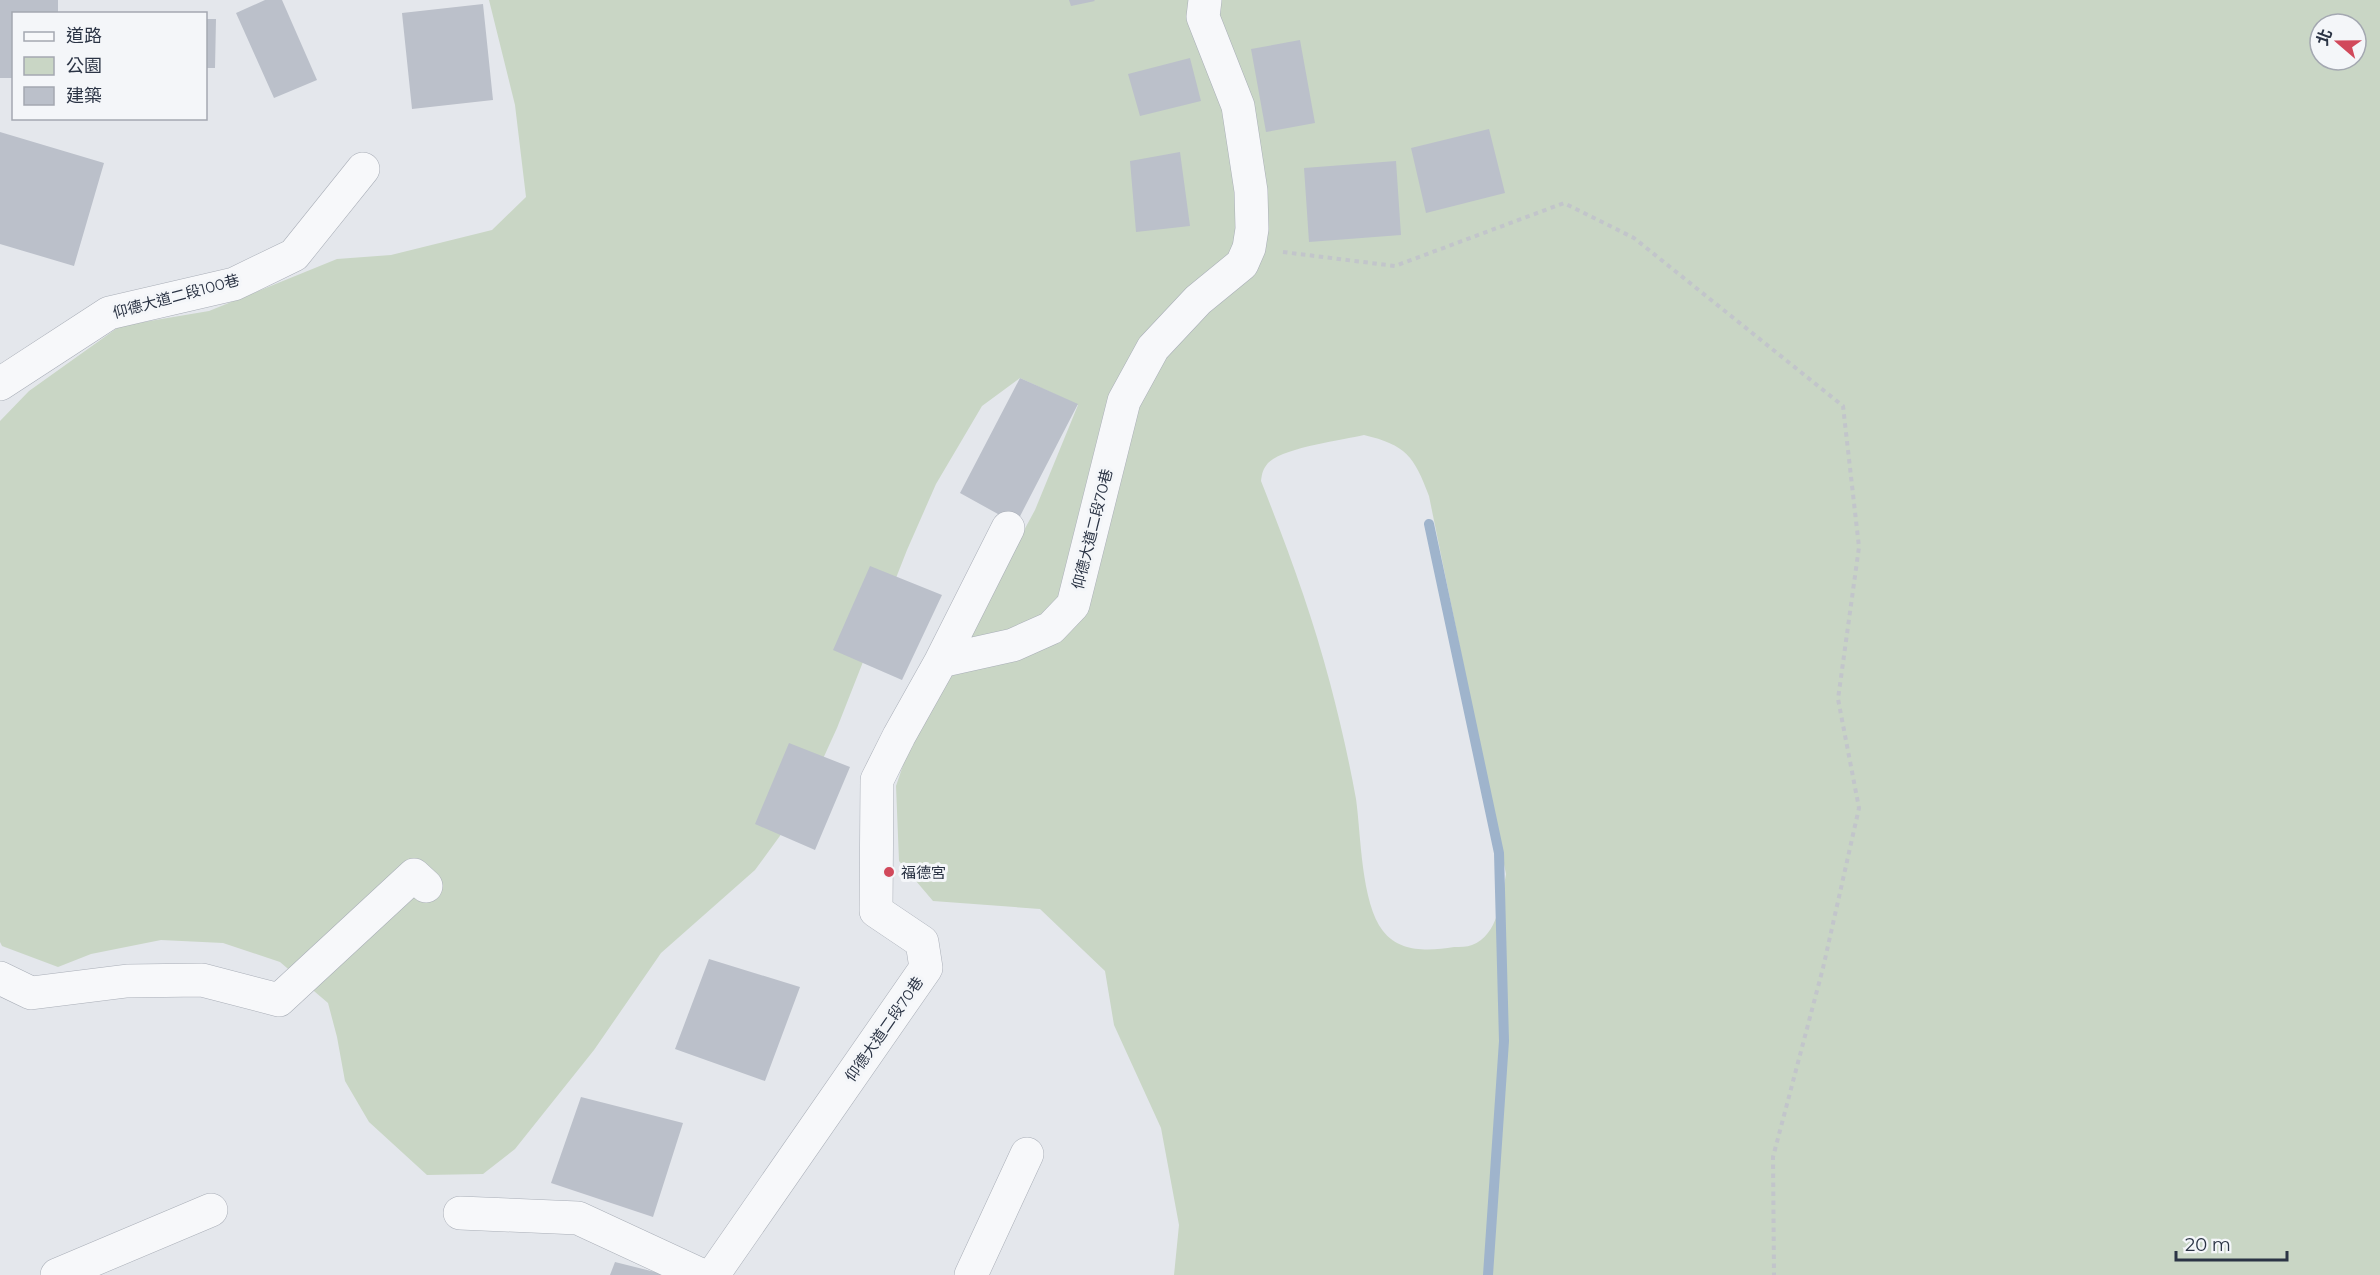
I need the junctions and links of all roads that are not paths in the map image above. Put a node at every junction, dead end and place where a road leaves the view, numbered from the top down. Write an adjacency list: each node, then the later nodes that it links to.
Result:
1 (1205, 0): 5 (lane, 仰德大道二段70巷)
2 (363, 169): 3 (lane, 仰德大道二段100巷)
3 (0, 384)
4 (1008, 528): 5 (lane)
5 (941, 661): 13 (lane, 仰德大道二段70巷)
6 (426, 886): 7 (lane)
7 (0, 978)
8 (1027, 1154): 14 (lane)
9 (211, 1210): 11 (lane)
10 (460, 1213): 12 (lane)
11 (57, 1275)
12 (701, 1275)
13 (713, 1275)
14 (971, 1275)

